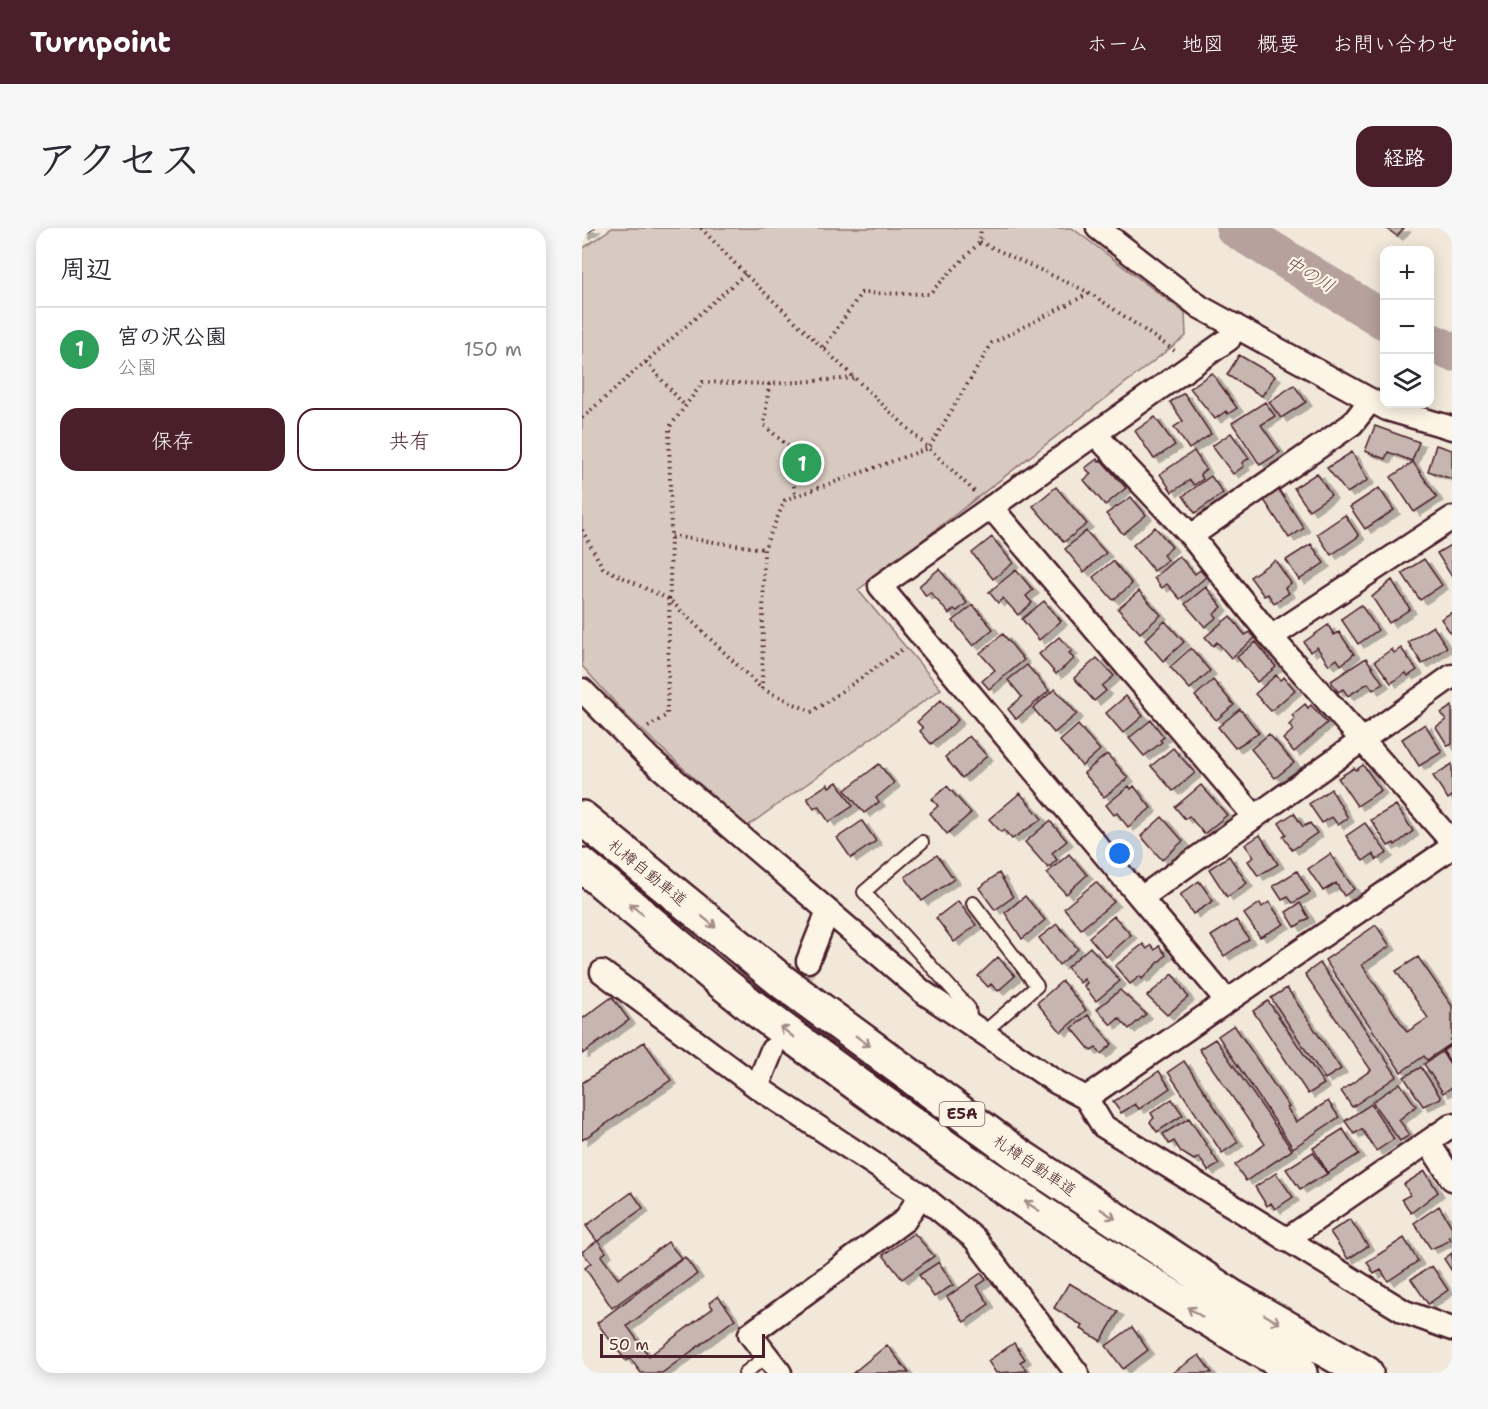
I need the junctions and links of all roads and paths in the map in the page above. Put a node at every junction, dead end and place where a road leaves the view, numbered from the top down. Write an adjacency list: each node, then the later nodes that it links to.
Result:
1 (701, 228): 5 (path)
2 (981, 228): 4 (path)
3 (1098, 228): 7 (street)
4 (980, 242): 6 (path); 8 (path)
5 (745, 274): 8 (path); 9 (path)
6 (1090, 293): 10 (path); 18 (path)
7 (1234, 325): 10 (street); 13 (street)
8 (824, 348): 11 (path)
9 (646, 362): 14 (path); 15 (path)
10 (1194, 363): 17 (street)
11 (856, 378): 12 (path); 18 (path)
12 (769, 384): 14 (path); 19 (path)
13 (1371, 400): 16 (street); 24 (street)
14 (685, 406): 23 (path)
15 (582, 418)
16 (1452, 428)
17 (1095, 434): 20 (street); 24 (street)
18 (929, 448): 19 (path); 20 (path)
19 (795, 496): 25 (path)
20 (992, 507): 27 (street); 34 (street)
21 (1452, 518): 28 (street)
22 (582, 530): 26 (path)
23 (671, 536): 25 (path); 26 (path)
24 (1191, 536): 28 (street)
25 (765, 549): 30 (path)
26 (670, 600): 30 (path); 32 (path)
27 (921, 636): 30 (path); 40 (street)
28 (1271, 637): 33 (street)
29 (1452, 676): 33 (street)
30 (762, 689)
31 (582, 690): 32 (street)
32 (630, 740): 42 (street)
33 (1362, 740): 34 (street); 37 (street)
34 (1255, 817): 40 (street)
35 (582, 819): 60 (highway, 札樽自動車道 / E5A, one-way to 60)
36 (922, 842): 46 (lane)
37 (1452, 842)
38 (1452, 847): 45 (street)
39 (582, 865): 59 (highway, E5A, one-way to 39)
40 (1141, 898): 45 (street)
41 (973, 903): 46 (lane)
42 (828, 911): 43 (street); 46 (street)
43 (808, 961)
44 (602, 972): 48 (street)
45 (1227, 1001): 49 (street)
46 (978, 1029): 49 (street)
47 (772, 1050): 48 (street)
48 (757, 1087): 53 (street)
49 (1086, 1098): 54 (street)
50 (1452, 1125): 51 (street)
51 (1428, 1142): 52 (street); 54 (street)
52 (1452, 1179)
53 (921, 1195): 56 (street); 58 (street)
54 (1286, 1240): 55 (street)
55 (1452, 1329)
56 (774, 1365): 57 (lane)
57 (744, 1373)
58 (1077, 1373)
59 (1300, 1373)
60 (1366, 1373)

